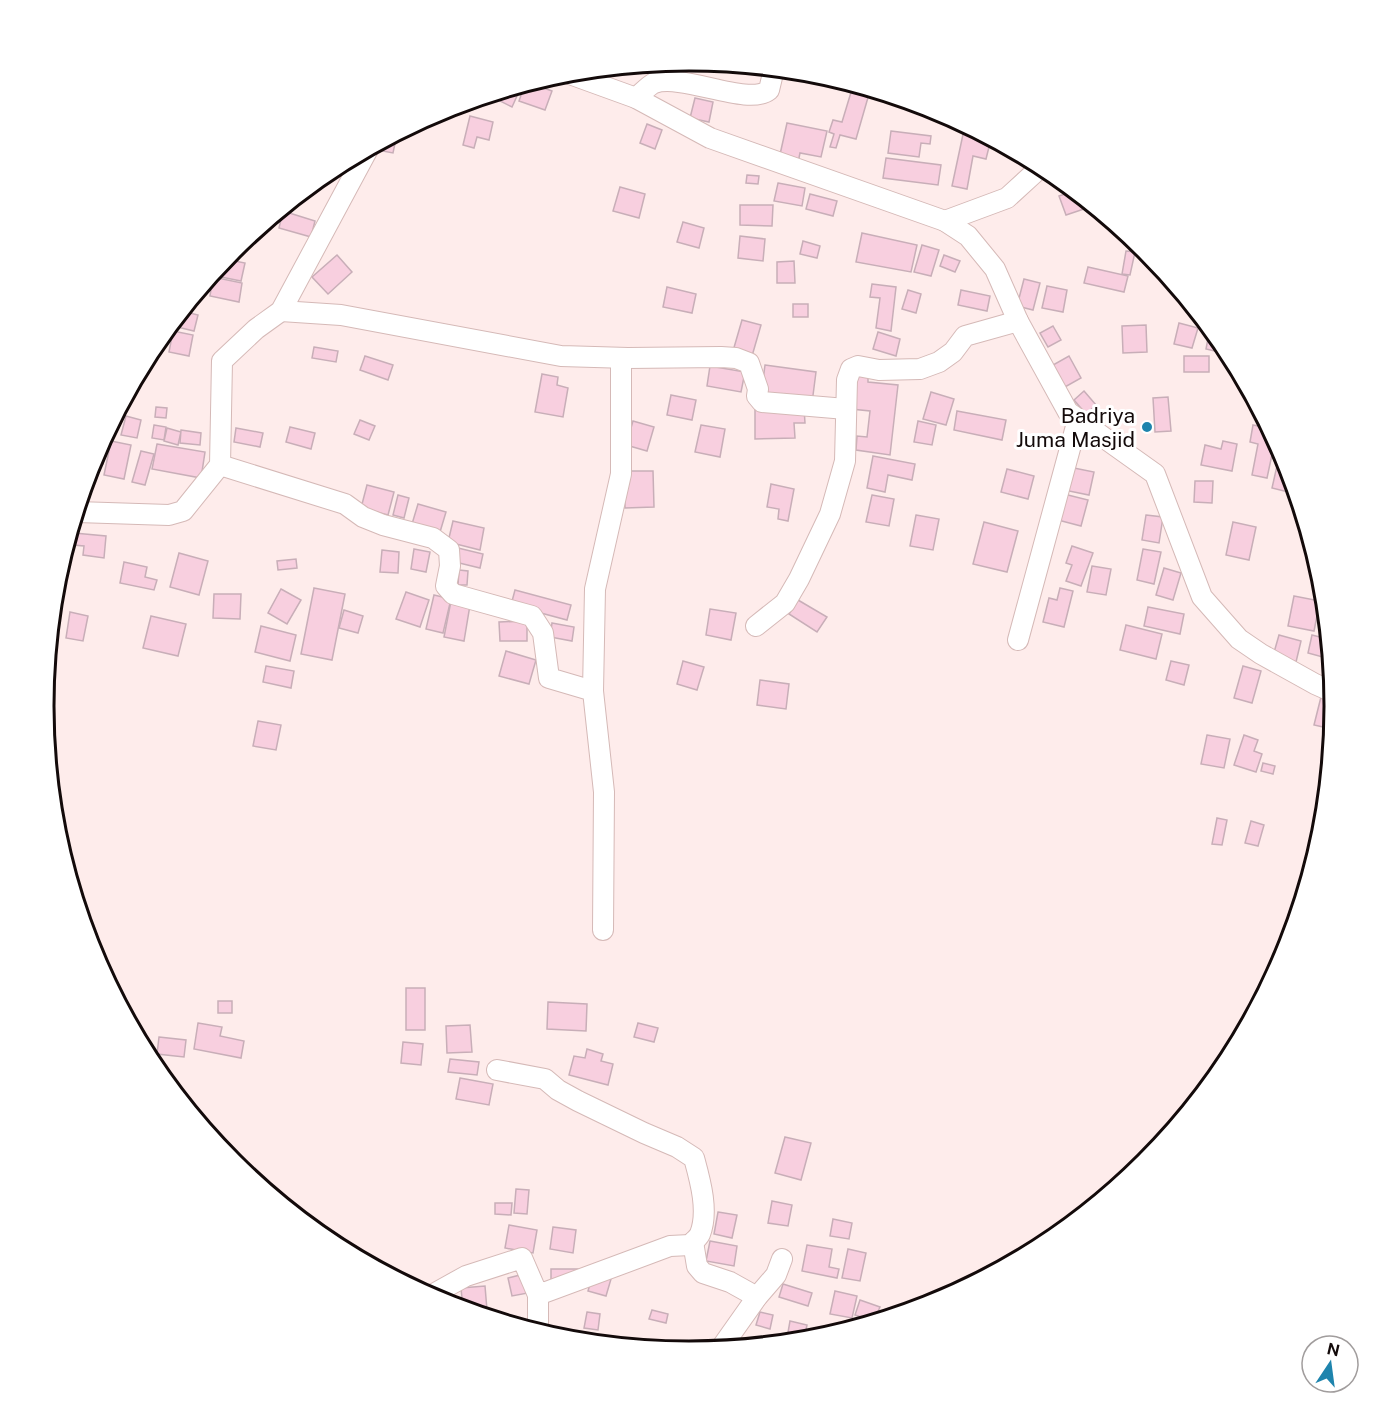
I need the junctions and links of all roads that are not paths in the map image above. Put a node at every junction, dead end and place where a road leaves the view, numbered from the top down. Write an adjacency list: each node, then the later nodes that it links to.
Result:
1 (772, 76): 3 (street)
2 (586, 79): 3 (street)
3 (636, 98): 6 (street)
4 (360, 163): 7 (street)
5 (1034, 173): 6 (street)
6 (945, 221): 8 (street)
7 (281, 311): 9 (street); 12 (street)
8 (1018, 321): 10 (street); 11 (street)
9 (621, 358): 10 (street); 17 (street)
10 (846, 409): 14 (street)
11 (1078, 419): 15 (street); 16 (street)
12 (220, 465): 13 (street); 17 (street)
13 (85, 512)
14 (756, 626)
15 (1018, 640)
16 (1324, 688)
17 (593, 691): 18 (street)
18 (603, 930)
19 (496, 1070): 20 (street)
20 (693, 1242): 23 (street); 24 (street)
21 (782, 1259): 24 (street)
22 (440, 1290): 23 (street)
23 (538, 1295): 25 (street)
24 (757, 1297): 26 (street)
25 (538, 1322)
26 (727, 1340)

